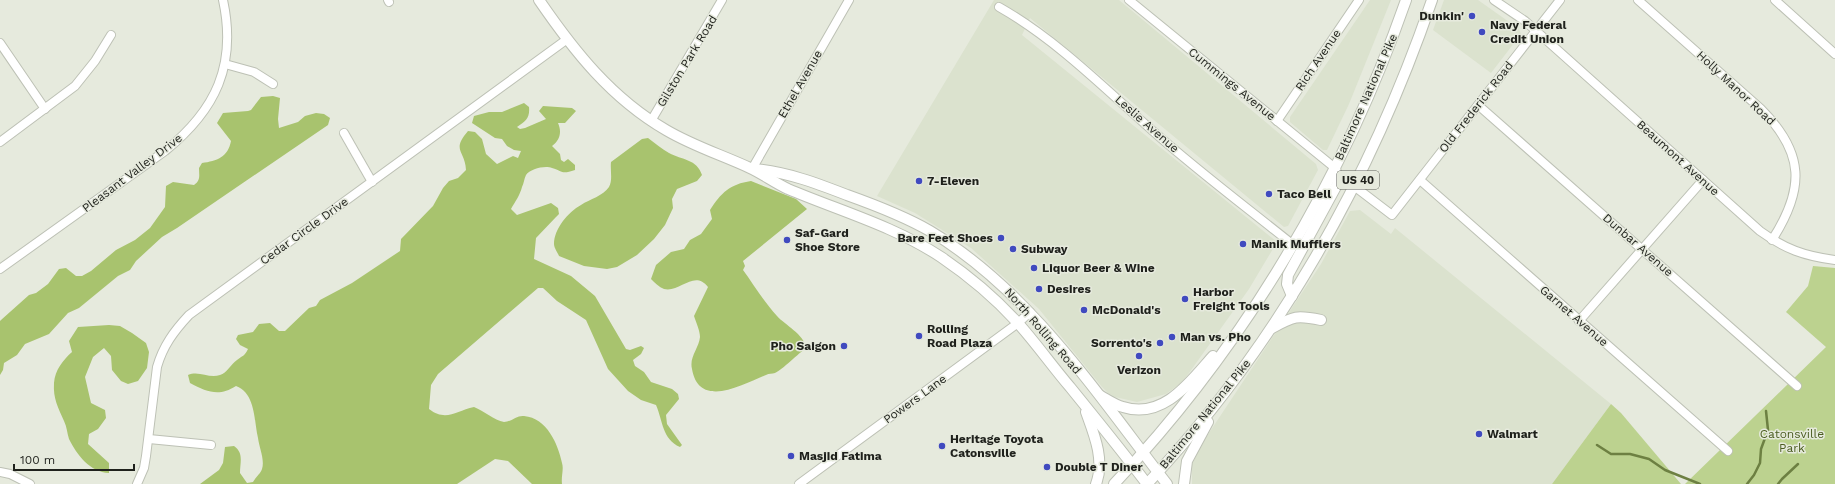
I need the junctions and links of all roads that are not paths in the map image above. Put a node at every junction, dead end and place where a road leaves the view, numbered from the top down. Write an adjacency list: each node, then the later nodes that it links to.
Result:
1 (223, 0): 19 (street, Pleasant Valley Drive)
2 (538, 0): 16 (main road, North Rolling Road)
3 (722, 0): 23 (street, Gilston Park Road)
4 (849, 0): 28 (street, Ethel Avenue)
5 (1129, 0): 24 (street, Cummings Avenue)
6 (1359, 0): 24 (street, Rich Avenue)
7 (1406, 0): 27 (main road, Baltimore National Pike / US 40)
8 (1432, 0): 32 (main road, Baltimore National Pike / US 40)
9 (1494, 0): 14 (street, Beaumont Avenue)
10 (1560, 0): 14 (street, Old Frederick Road)
11 (1638, 0): 33 (street, Holly Manor Road)
12 (1775, 0): 18 (street)
13 (999, 7): 34 (street, Leslie Avenue)
14 (1536, 31): 21 (street, Old Frederick Road); 30 (street, Beaumont Avenue)
15 (111, 34): 22 (street)
16 (566, 40): 23 (main road, North Rolling Road); 31 (street, Cedar Circle Drive)
17 (0, 43): 22 (street)
18 (1835, 53)
19 (225, 64): 20 (street); 37 (street, Pleasant Valley Drive)
20 (274, 84)
21 (1478, 105): 29 (street, Old Frederick Road); 35 (street, Dunbar Avenue)
22 (45, 109): 26 (street)
23 (651, 121): 28 (main road, North Rolling Road)
24 (1277, 121): 27 (street, Cummings Avenue)
25 (344, 133): 31 (street)
26 (0, 142)
27 (1335, 168): 34 (main road, Baltimore National Pike / US 40); 38 (main road)
28 (752, 169): 39 (main road, North Rolling Road); 43 (main road, North Rolling Road)
29 (1420, 180): 32 (street, Old Frederick Road); 42 (street, Garnet Avenue)
30 (1703, 180): 33 (street, Beaumont Avenue); 35 (street)
31 (372, 182): 49 (street, Cedar Circle Drive)
32 (1354, 186): 38 (main road, Baltimore National Pike / US 40)
33 (1772, 240): 36 (street, Beaumont Avenue)
34 (1292, 244): 40 (main road, Baltimore National Pike / US 40)
35 (1642, 249): 42 (street); 45 (street, Dunbar Avenue)
36 (1835, 260)
37 (0, 269)
38 (1292, 296): 44 (main road, Baltimore National Pike / US 40)
39 (1030, 312): 43 (street, Powers Lane); 47 (main road, North Rolling Road)
40 (1250, 314): 47 (main road); 52 (main road, Baltimore National Pike / US 40)
41 (1321, 320): 44 (main road)
42 (1579, 321): 51 (street, Garnet Avenue)
43 (1018, 323): 48 (main road, North Rolling Road); 58 (street, Powers Lane)
44 (1270, 329): 46 (main road, Baltimore National Pike / US 40)
45 (1797, 386)
46 (1226, 391): 55 (main road, Baltimore National Pike / US 40); 63 (main road)
47 (1098, 396): 52 (main road, North Rolling Road)
48 (1084, 404): 53 (main road, North Rolling Road); 59 (main road)
49 (149, 439): 50 (street); 57 (street, Cedar Circle Drive)
50 (211, 445)
51 (1728, 451)
52 (1143, 453): 53 (main road, Baltimore National Pike / US 40); 55 (main road, North Rolling Road)
53 (1132, 465): 60 (main road, Baltimore National Pike / US 40); 61 (main road, North Rolling Road)
54 (0, 472): 56 (street)
55 (1158, 473): 61 (main road, Baltimore National Pike / US 40); 62 (main road, North Rolling Road)
56 (30, 484)
57 (137, 484)
58 (799, 484)
59 (1096, 484)
60 (1114, 484)
61 (1147, 484)
62 (1167, 484)
63 (1184, 484)

